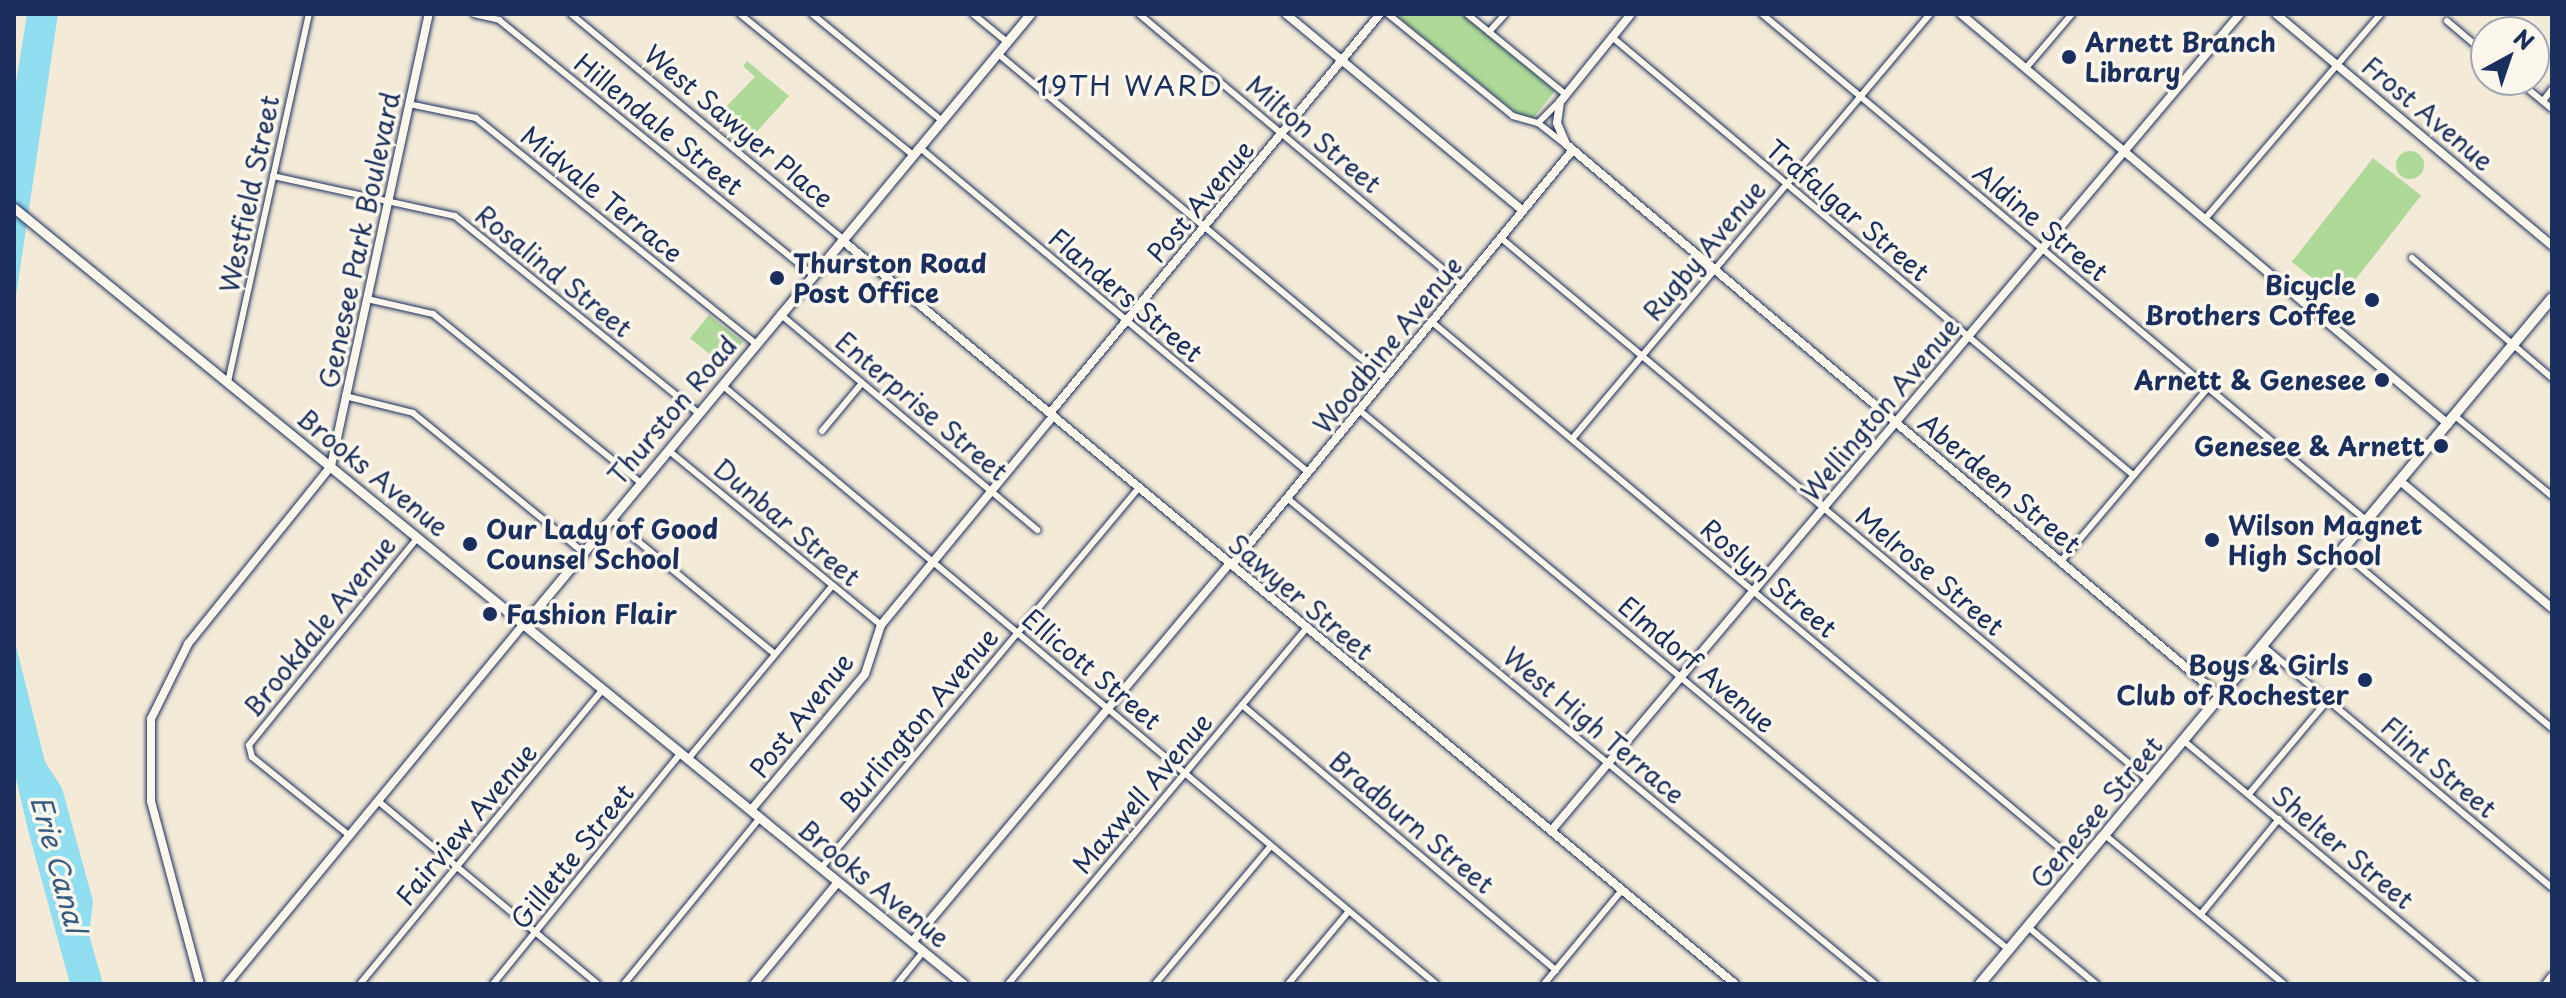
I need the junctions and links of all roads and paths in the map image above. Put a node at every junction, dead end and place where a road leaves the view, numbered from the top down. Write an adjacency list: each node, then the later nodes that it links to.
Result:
1 (309, 14): 45 (street, Westfield Street)
2 (429, 14): 37 (street, Genesee Park Boulevard)
3 (474, 14): 58 (street, Hillendale Street)
4 (571, 14): 53 (street, West Sawyer Place)
5 (740, 14): 44 (street, Flanders Street)
6 (812, 14): 39 (street)
7 (973, 14): 27 (street)
8 (1030, 14): 27 (main road, Thurston Road)
9 (1139, 14): 41 (street, Milton Street)
10 (1286, 14): 29 (street)
11 (1380, 14): 29 (street, Post Avenue)
12 (1388, 14): 40 (street, Aberdeen Street)
13 (1467, 14): 24 (street)
14 (1505, 14): 24 (street)
15 (1631, 14): 25 (street)
16 (1762, 14): 35 (street, Aldine Street)
17 (1930, 14): 35 (street, Rugby Avenue)
18 (1961, 14): 31 (street)
19 (2072, 14): 31 (street)
20 (2240, 14): 43 (street, Wellington Avenue)
21 (2276, 14): 30 (street, Frost Avenue)
22 (2381, 14): 30 (street)
23 (2447, 21): 26 (street)
24 (1489, 32): 33 (street)
25 (1612, 37): 33 (street); 46 (street, Trafalgar Street)
26 (2470, 40)
27 (1007, 42): 28 (main road, Thurston Road)
28 (997, 53): 39 (main road, Thurston Road); 51 (street)
29 (1342, 60): 41 (street, Post Avenue); 49 (street)
30 (2338, 64): 50 (street); 54 (street, Frost Avenue)
31 (2026, 68): 43 (street)
32 (2552, 89): 36 (street)
33 (1564, 96): 40 (street); 42 (street)
34 (2537, 96): 36 (street)
35 (1860, 97): 46 (street, Rugby Avenue); 55 (street, Aldine Street)
36 (2543, 101): 38 (street)
37 (409, 104): 47 (street, Genesee Park Boulevard); 66 (street, Midvale Terrace)
38 (2552, 109)
39 (941, 120): 44 (main road, Thurston Road)
40 (1538, 123): 42 (street, Aberdeen Street)
41 (1283, 133): 51 (street, Post Avenue); 59 (street, Milton Street)
42 (1571, 149): 49 (street, Woodbine Avenue); 57 (street, Aberdeen Street)
43 (2123, 150): 50 (street); 55 (street, Wellington Avenue)
44 (916, 151): 53 (main road, Thurston Road); 63 (street, Flanders Street)
45 (273, 176): 47 (street, Rosalind Street); 71 (street, Westfield Street)
46 (1785, 185): 57 (street, Rugby Avenue); 65 (street, Trafalgar Street)
47 (387, 200): 61 (street, Genesee Park Boulevard); 77 (street, Rosalind Street)
48 (14, 208): 71 (main road, Brooks Avenue)
49 (1523, 211): 52 (street, Woodbine Avenue)
50 (2205, 219): 79 (street)
51 (1204, 227): 63 (street, Post Avenue); 69 (street)
52 (1501, 238): 59 (street, Woodbine Avenue); 68 (street, Melrose Street)
53 (842, 240): 58 (main road, Thurston Road); 78 (street, Sawyer Street)
54 (2552, 246)
55 (2041, 248): 65 (street, Wellington Avenue); 74 (street, Aldine Street)
56 (2412, 258): 67 (street)
57 (1714, 270): 68 (street, Rugby Avenue); 80 (street, Aberdeen Street)
58 (813, 275): 62 (main road, Thurston Road)
59 (1462, 285): 64 (street, Woodbine Avenue)
60 (2552, 298): 67 (main road, Genesee Street)
61 (367, 299): 75 (street, Genesee Park Boulevard); 88 (street)
62 (780, 314): 66 (main road, Thurston Road); 72 (street, Enterprise Street)
63 (1126, 321): 78 (street, Post Avenue); 85 (street, Flanders Street)
64 (1432, 322): 69 (street, Woodbine Avenue); 82 (street, Roslyn Street)
65 (1968, 337): 80 (street, Wellington Avenue); 86 (street, Trafalgar Street)
66 (756, 344): 73 (main road, Thurston Road)
67 (2513, 345): 70 (street); 79 (main road, Genesee Street)
68 (1641, 357): 82 (street, Rugby Avenue); 93 (street, Melrose Street)
69 (1385, 378): 76 (street, Woodbine Avenue)
70 (2552, 378)
71 (228, 382): 84 (main road, Brooks Avenue)
72 (862, 383): 81 (street); 90 (street, Enterprise Street)
73 (722, 385): 77 (main road, Thurston Road); 101 (street, Ellicott Street)
74 (2208, 388): 86 (street); 95 (street, Aldine Street)
75 (345, 396): 84 (street, Genesee Park Boulevard); 98 (street)
76 (1359, 410): 85 (street, Woodbine Avenue); 112 (street, Elmdorf Avenue)
77 (698, 413): 83 (main road, Thurston Road)
78 (1052, 415): 89 (street, Sawyer Street); 90 (street, Post Avenue)
79 (2452, 420): 87 (main road, Genesee Street); 91 (street)
80 (1896, 422): 93 (street, Wellington Avenue); 100 (street, Aberdeen Street)
81 (822, 431)
82 (1572, 439): 104 (street, Roslyn Street)
83 (668, 450): 88 (main road, Thurston Road); 103 (street, Dunbar Street)
84 (331, 466): 97 (main road, Brooks Avenue); 149 (street, Genesee Park Boulevard)
85 (1308, 472): 92 (street, Woodbine Avenue)
86 (2133, 475): 100 (street)
87 (2400, 481): 95 (main road, Genesee Street); 105 (street)
88 (641, 483): 94 (main road, Thurston Road)
89 (1139, 488): 102 (street, Sawyer Street); 109 (street, Burlington Avenue)
90 (993, 491): 96 (street, Enterprise Street); 101 (street, Post Avenue)
91 (2552, 496)
92 (1287, 498): 102 (street, Woodbine Avenue); 121 (street, West High Terrace)
93 (1823, 507): 104 (street, Wellington Avenue); 123 (street, Melrose Street)
94 (611, 519): 98 (main road, Thurston Road); 111 (street)
95 (2367, 521): 99 (main road, Genesee Street)
96 (1037, 530)
97 (418, 537): 106 (main road, Brooks Avenue); 131 (street, Brookdale Avenue)
98 (583, 552): 106 (main road, Thurston Road)
99 (2342, 552): 110 (main road, Genesee Street); 118 (street)
100 (2062, 560): 114 (street, Aberdeen Street)
101 (933, 562): 107 (street, Post Avenue); 109 (street, Ellicott Street)
102 (1231, 564): 108 (street, Sawyer Street); 117 (street, Woodbine Avenue)
103 (832, 586): 107 (street, Dunbar Street); 111 (street, Gillette Street)
104 (1753, 590): 112 (street, Wellington Avenue); 133 (street, Roslyn Street)
105 (2552, 608)
106 (524, 624): 113 (main road, Brooks Avenue); 125 (street, Thurston Road)
107 (881, 625): 126 (street, Post Avenue)
108 (1307, 628): 116 (street, Maxwell Avenue); 129 (street, Sawyer Street)
109 (1017, 632): 117 (street, Ellicott Street); 135 (street, Burlington Avenue)
110 (2263, 646): 114 (main road, Genesee Street); 115 (street, Flint Street)
111 (775, 654): 120 (street, Gillette Street)
112 (1681, 676): 121 (street, Wellington Avenue); 144 (street, Elmdorf Avenue)
113 (603, 689): 120 (main road, Brooks Avenue); 134 (street, Fairview Avenue)
114 (2221, 697): 119 (main road, Genesee Street)
115 (2328, 700): 124 (street); 137 (street, Flint Street)
116 (1242, 705): 122 (street, Maxwell Avenue); 146 (street, Bradburn Street)
117 (1108, 709): 122 (street, Ellicott Street); 143 (street, Woodbine Avenue)
118 (2552, 728)
119 (2184, 741): 123 (main road, Genesee Street); 124 (street, Shelter Street)
120 (684, 756): 126 (main road, Brooks Avenue); 142 (street, Gillette Street)
121 (1609, 762): 129 (street, Wellington Avenue); 165 (street, West High Terrace)
122 (1185, 773): 132 (street, Ellicott Street); 158 (street, Maxwell Avenue)
123 (2150, 781): 130 (main road, Genesee Street)
124 (2249, 794): 128 (street, Shelter Street)
125 (378, 801): 131 (street, Thurston Road); 134 (street)
126 (751, 810): 127 (main road, Brooks Avenue)
127 (760, 818): 135 (main road, Brooks Avenue); 154 (street, Post Avenue)
128 (2279, 819): 140 (street); 169 (street, Shelter Street)
129 (1551, 831): 138 (street, Sawyer Street)
130 (2105, 835): 133 (main road, Genesee Street); 140 (street)
131 (350, 836): 150 (street, Thurston Road)
132 (1271, 846): 139 (street, Ellicott Street); 159 (street)
133 (2080, 865): 141 (main road, Genesee Street)
134 (455, 868): 142 (street); 151 (street, Fairview Avenue)
135 (821, 868): 136 (main road, Brooks Avenue)
136 (838, 882): 143 (main road, Brooks Avenue); 155 (street)
137 (2552, 888)
138 (1622, 890): 146 (street); 164 (street, Sawyer Street)
139 (1349, 911): 148 (street, Ellicott Street); 160 (street)
140 (2201, 914): 168 (street)
141 (2028, 927): 144 (main road, Genesee Street); 167 (street)
142 (535, 933): 152 (street, Gillette Street); 153 (street)
143 (912, 942): 145 (main road, Brooks Avenue)
144 (2009, 950): 166 (main road, Genesee Street)
145 (923, 952): 156 (street); 157 (main road, Brooks Avenue)
146 (1556, 970): 163 (street)
147 (2552, 975): 170 (street)
148 (1426, 976): 161 (street); 162 (street, Ellicott Street)
149 (200, 984)
150 (227, 984)
151 (360, 984)
152 (493, 984)
153 (598, 984)
154 (624, 984)
155 (754, 984)
156 (897, 984)
157 (963, 984)
158 (1008, 984)
159 (1155, 984)
160 (1288, 984)
161 (1420, 984)
162 (1436, 984)
163 (1544, 984)
164 (1735, 984)
165 (1875, 984)
166 (1980, 984)
167 (2096, 984)
168 (2284, 984)
169 (2475, 984)
170 (2545, 984)

